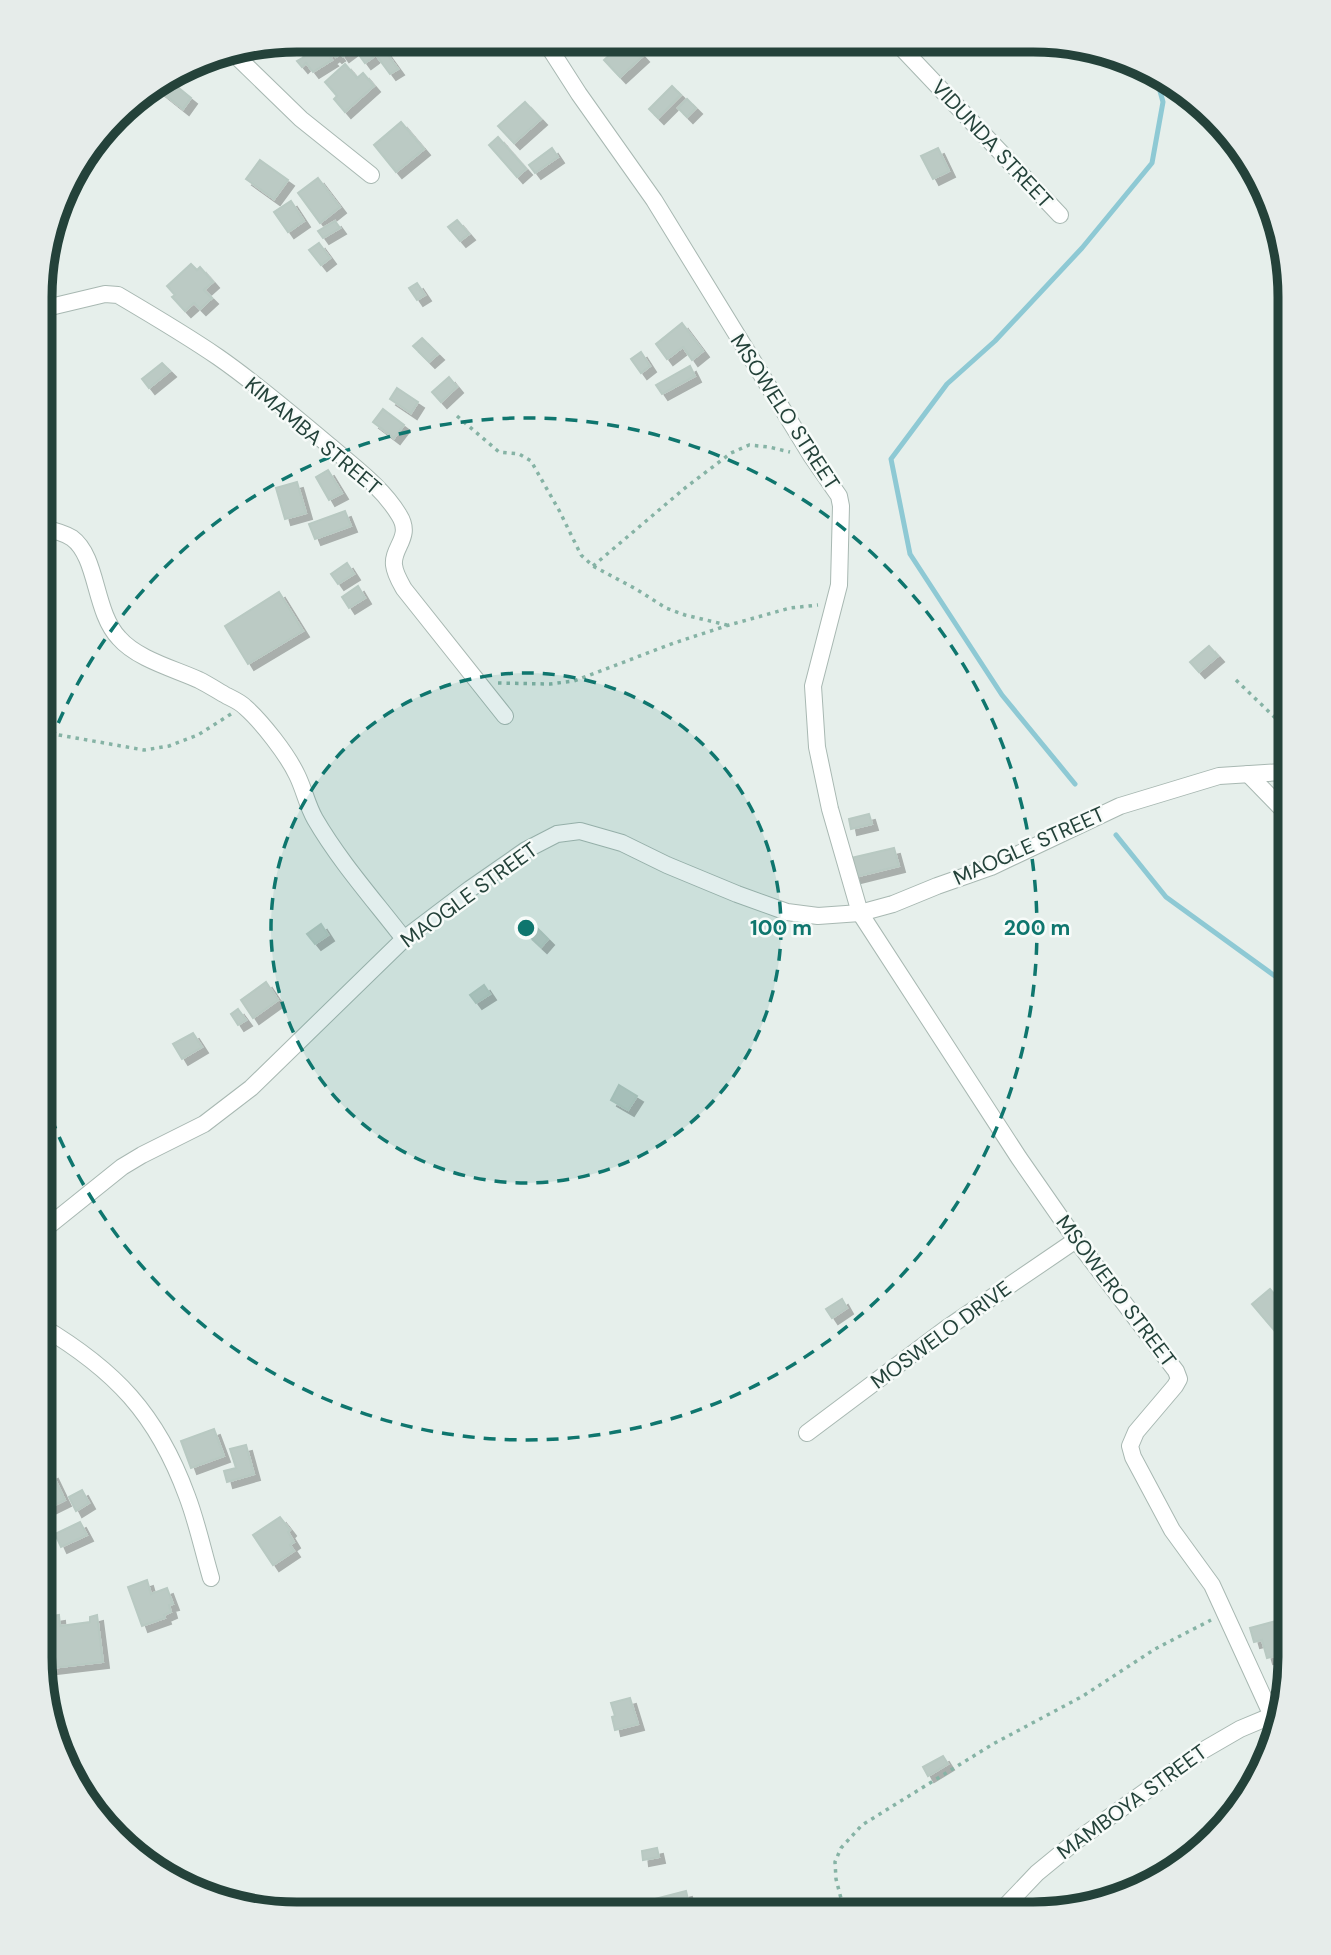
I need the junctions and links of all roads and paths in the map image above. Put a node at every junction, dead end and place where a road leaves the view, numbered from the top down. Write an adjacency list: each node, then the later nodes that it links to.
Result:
1 (552, 52): 8 (street, MSOWELO STREET)
2 (905, 52): 5 (street, VIDUNDA STREET)
3 (240, 60): 4 (street)
4 (372, 175)
5 (1060, 215)
6 (52, 307): 13 (street, KIMAMBA STREET)
7 (457, 416): 10 (path)
8 (812, 457): 10 (path); 11 (street, MSOWELO STREET)
9 (52, 531): 15 (street)
10 (593, 566): 12 (path)
11 (833, 603): 12 (path); 22 (street, MSOWELO STREET)
12 (729, 625): 13 (path)
13 (473, 676): 16 (street, KIMAMBA STREET)
14 (1236, 680): 17 (path)
15 (244, 706): 18 (path); 23 (street)
16 (505, 716)
17 (1278, 720)
18 (52, 734)
19 (1278, 772): 20 (street, MAOGLE STREET)
20 (1248, 774): 21 (street); 22 (street, MAOGLE STREET)
21 (1278, 805)
22 (860, 913): 23 (street, MAOGLE STREET); 25 (street, MSOWERO STREET)
23 (404, 939): 24 (street, MAOGLE STREET)
24 (52, 1223)
25 (1076, 1240): 27 (street, MOSWELO DRIVE); 29 (street, MSOWERO STREET)
26 (52, 1333): 28 (street)
27 (807, 1433)
28 (211, 1578)
29 (1225, 1613): 30 (street, MSOWERO STREET); 32 (path)
30 (1274, 1706)
31 (1270, 1717): 33 (street, MAMBOYA STREET)
32 (842, 1902)
33 (1009, 1902)

